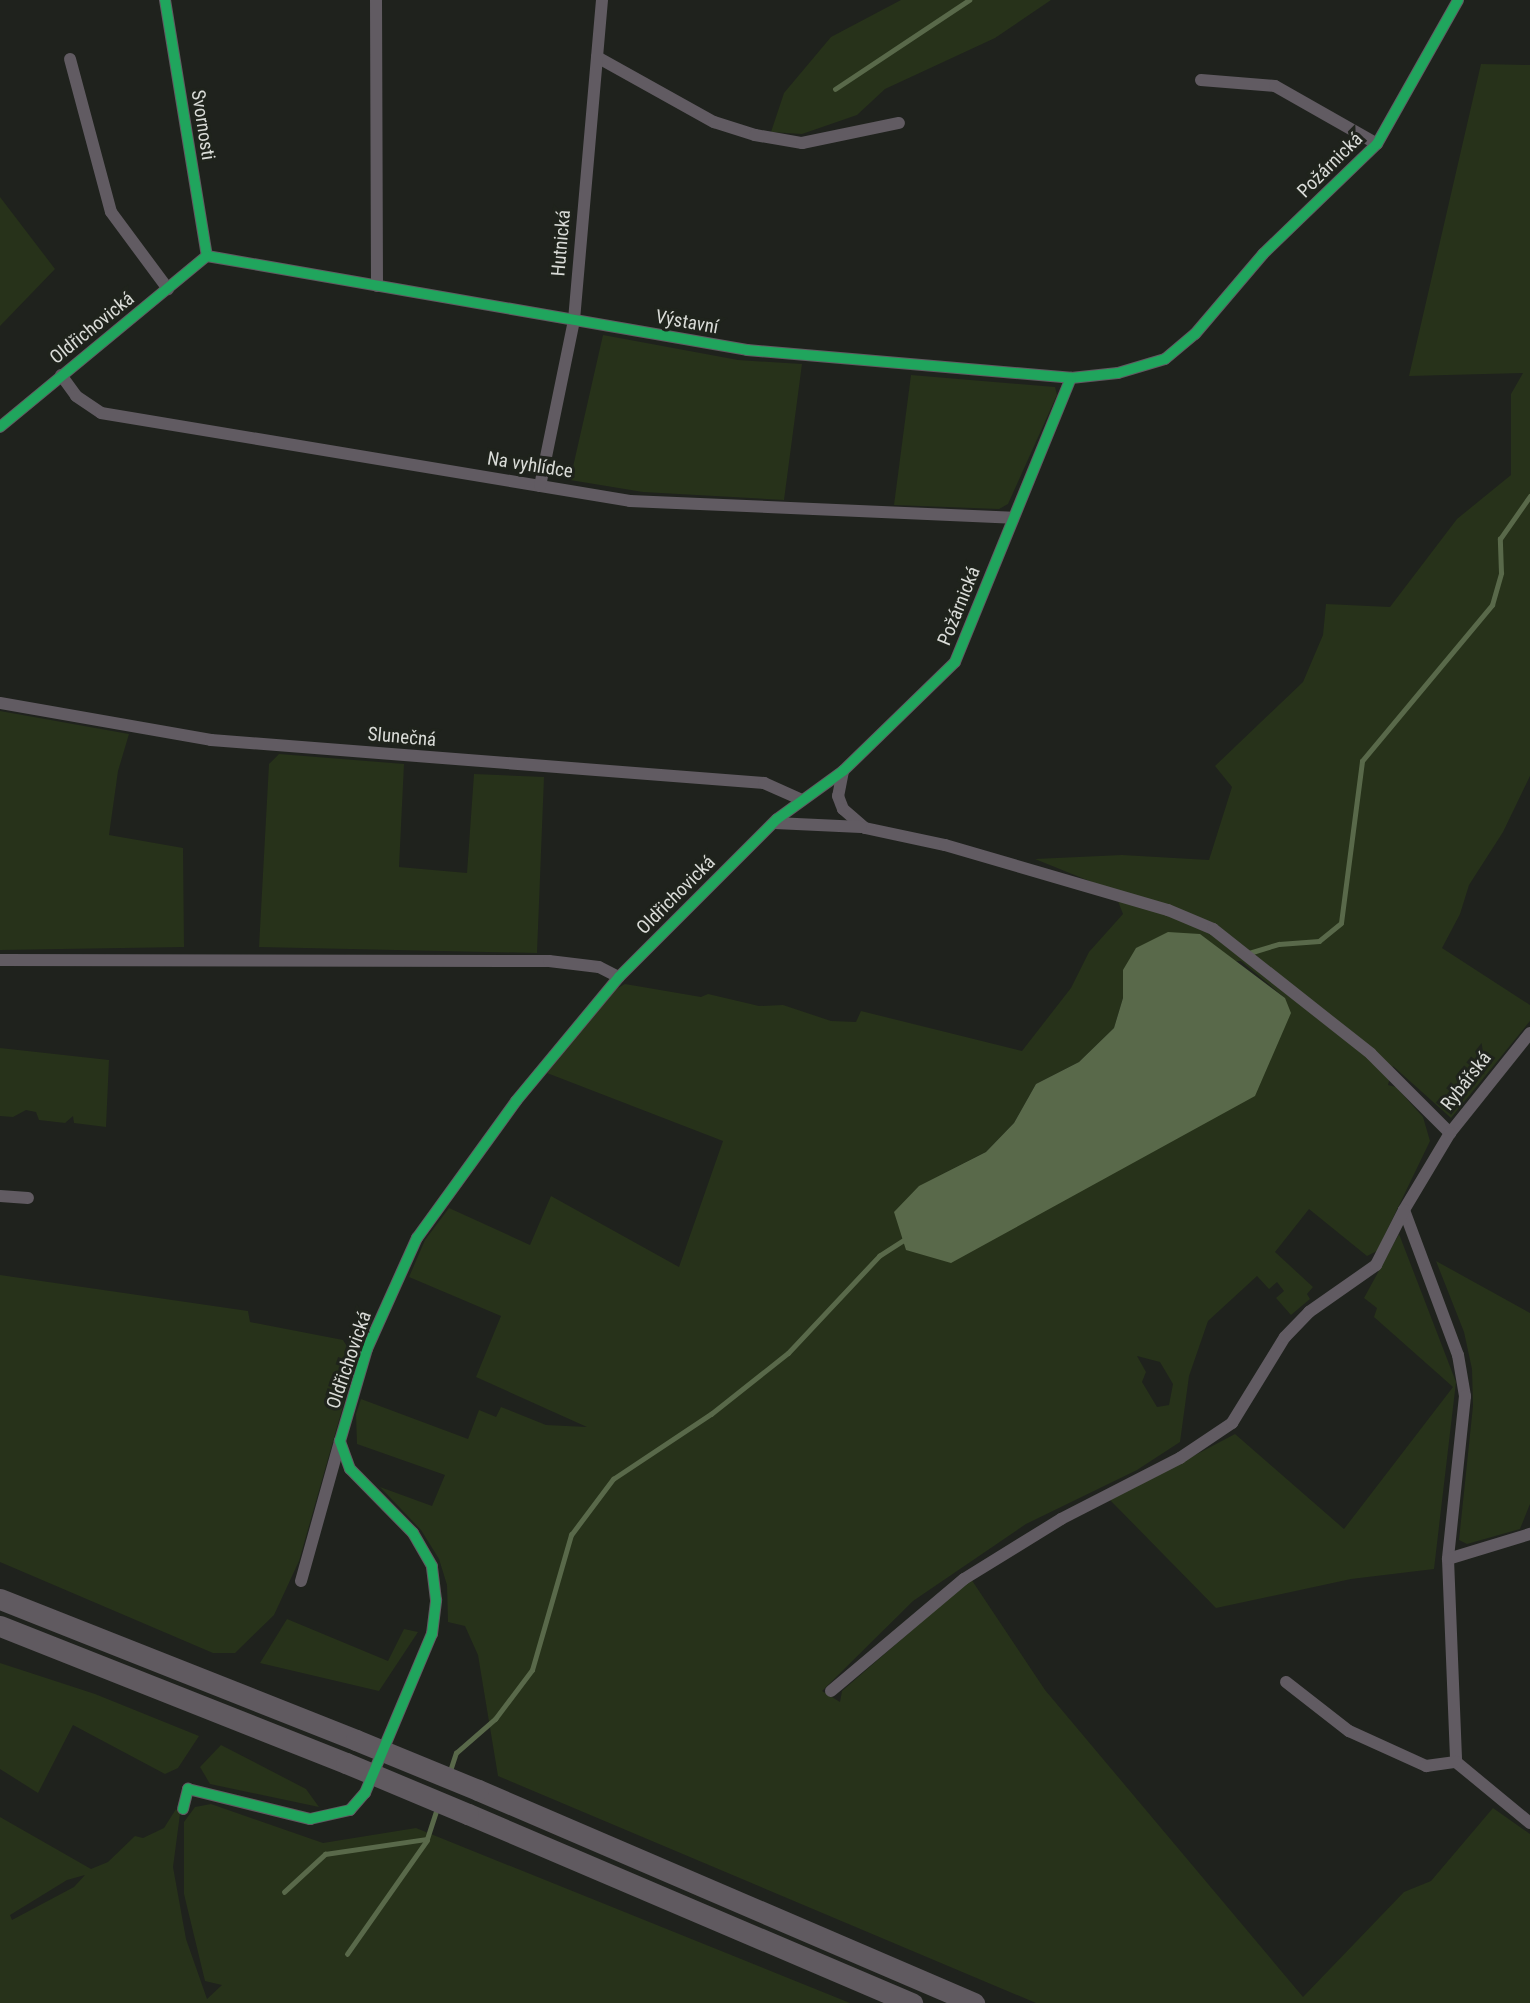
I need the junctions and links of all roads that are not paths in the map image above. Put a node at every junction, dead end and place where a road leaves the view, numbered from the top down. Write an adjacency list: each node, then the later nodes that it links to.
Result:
1 (165, 0): 10 (street, Svornosti)
2 (376, 0): 11 (street)
3 (602, 0): 5 (street, Hutnická)
4 (1458, 0): 9 (street, Požárnická)
5 (597, 58): 8 (street); 13 (street, Hutnická)
6 (70, 59): 12 (street)
7 (1201, 80): 9 (street, Požárnická)
8 (900, 123)
9 (1377, 144): 14 (street, Požárnická)
10 (207, 257): 11 (street, Výstavní); 12 (street, Oldřichovická)
11 (377, 286): 13 (street, Výstavní)
12 (168, 289): 15 (street, Oldřichovická)
13 (574, 320): 16 (street, Výstavní); 18 (street, Hutnická)
14 (1164, 359): 16 (street, Výstavní)
15 (61, 375): 17 (street, Oldřichovická); 18 (street, Na vyhlídce)
16 (1071, 378): 19 (street, Požárnická)
17 (0, 427)
18 (540, 486): 19 (street, Na vyhlídce)
19 (1013, 518): 21 (street, Požárnická)
20 (0, 703): 22 (street, Slunečná)
21 (843, 771): 22 (street, Požárnická); 24 (street)
22 (800, 799): 23 (street, Požárnická)
23 (775, 822): 24 (street); 26 (street, Oldřichovická)
24 (864, 828): 28 (street)
25 (0, 960): 26 (street)
26 (619, 976): 32 (street, Oldřichovická)
27 (1530, 1033): 28 (street, Rybářská)
28 (1450, 1133): 31 (street, Rybářská)
29 (0, 1196): 30 (street)
30 (28, 1198)
31 (1404, 1210): 34 (street); 39 (street, Rybářská)
32 (340, 1441): 35 (street, Oldřichovická); 41 (street)
33 (1530, 1534): 34 (street)
34 (1448, 1559): 40 (street)
35 (301, 1581)
36 (0, 1599): 44 (highway, bridge)
37 (0, 1626): 43 (highway, bridge)
38 (1286, 1682): 40 (street)
39 (831, 1691)
40 (1456, 1762): 42 (street)
41 (183, 1809)
42 (1530, 1823)
43 (912, 2003)
44 (974, 2003)

